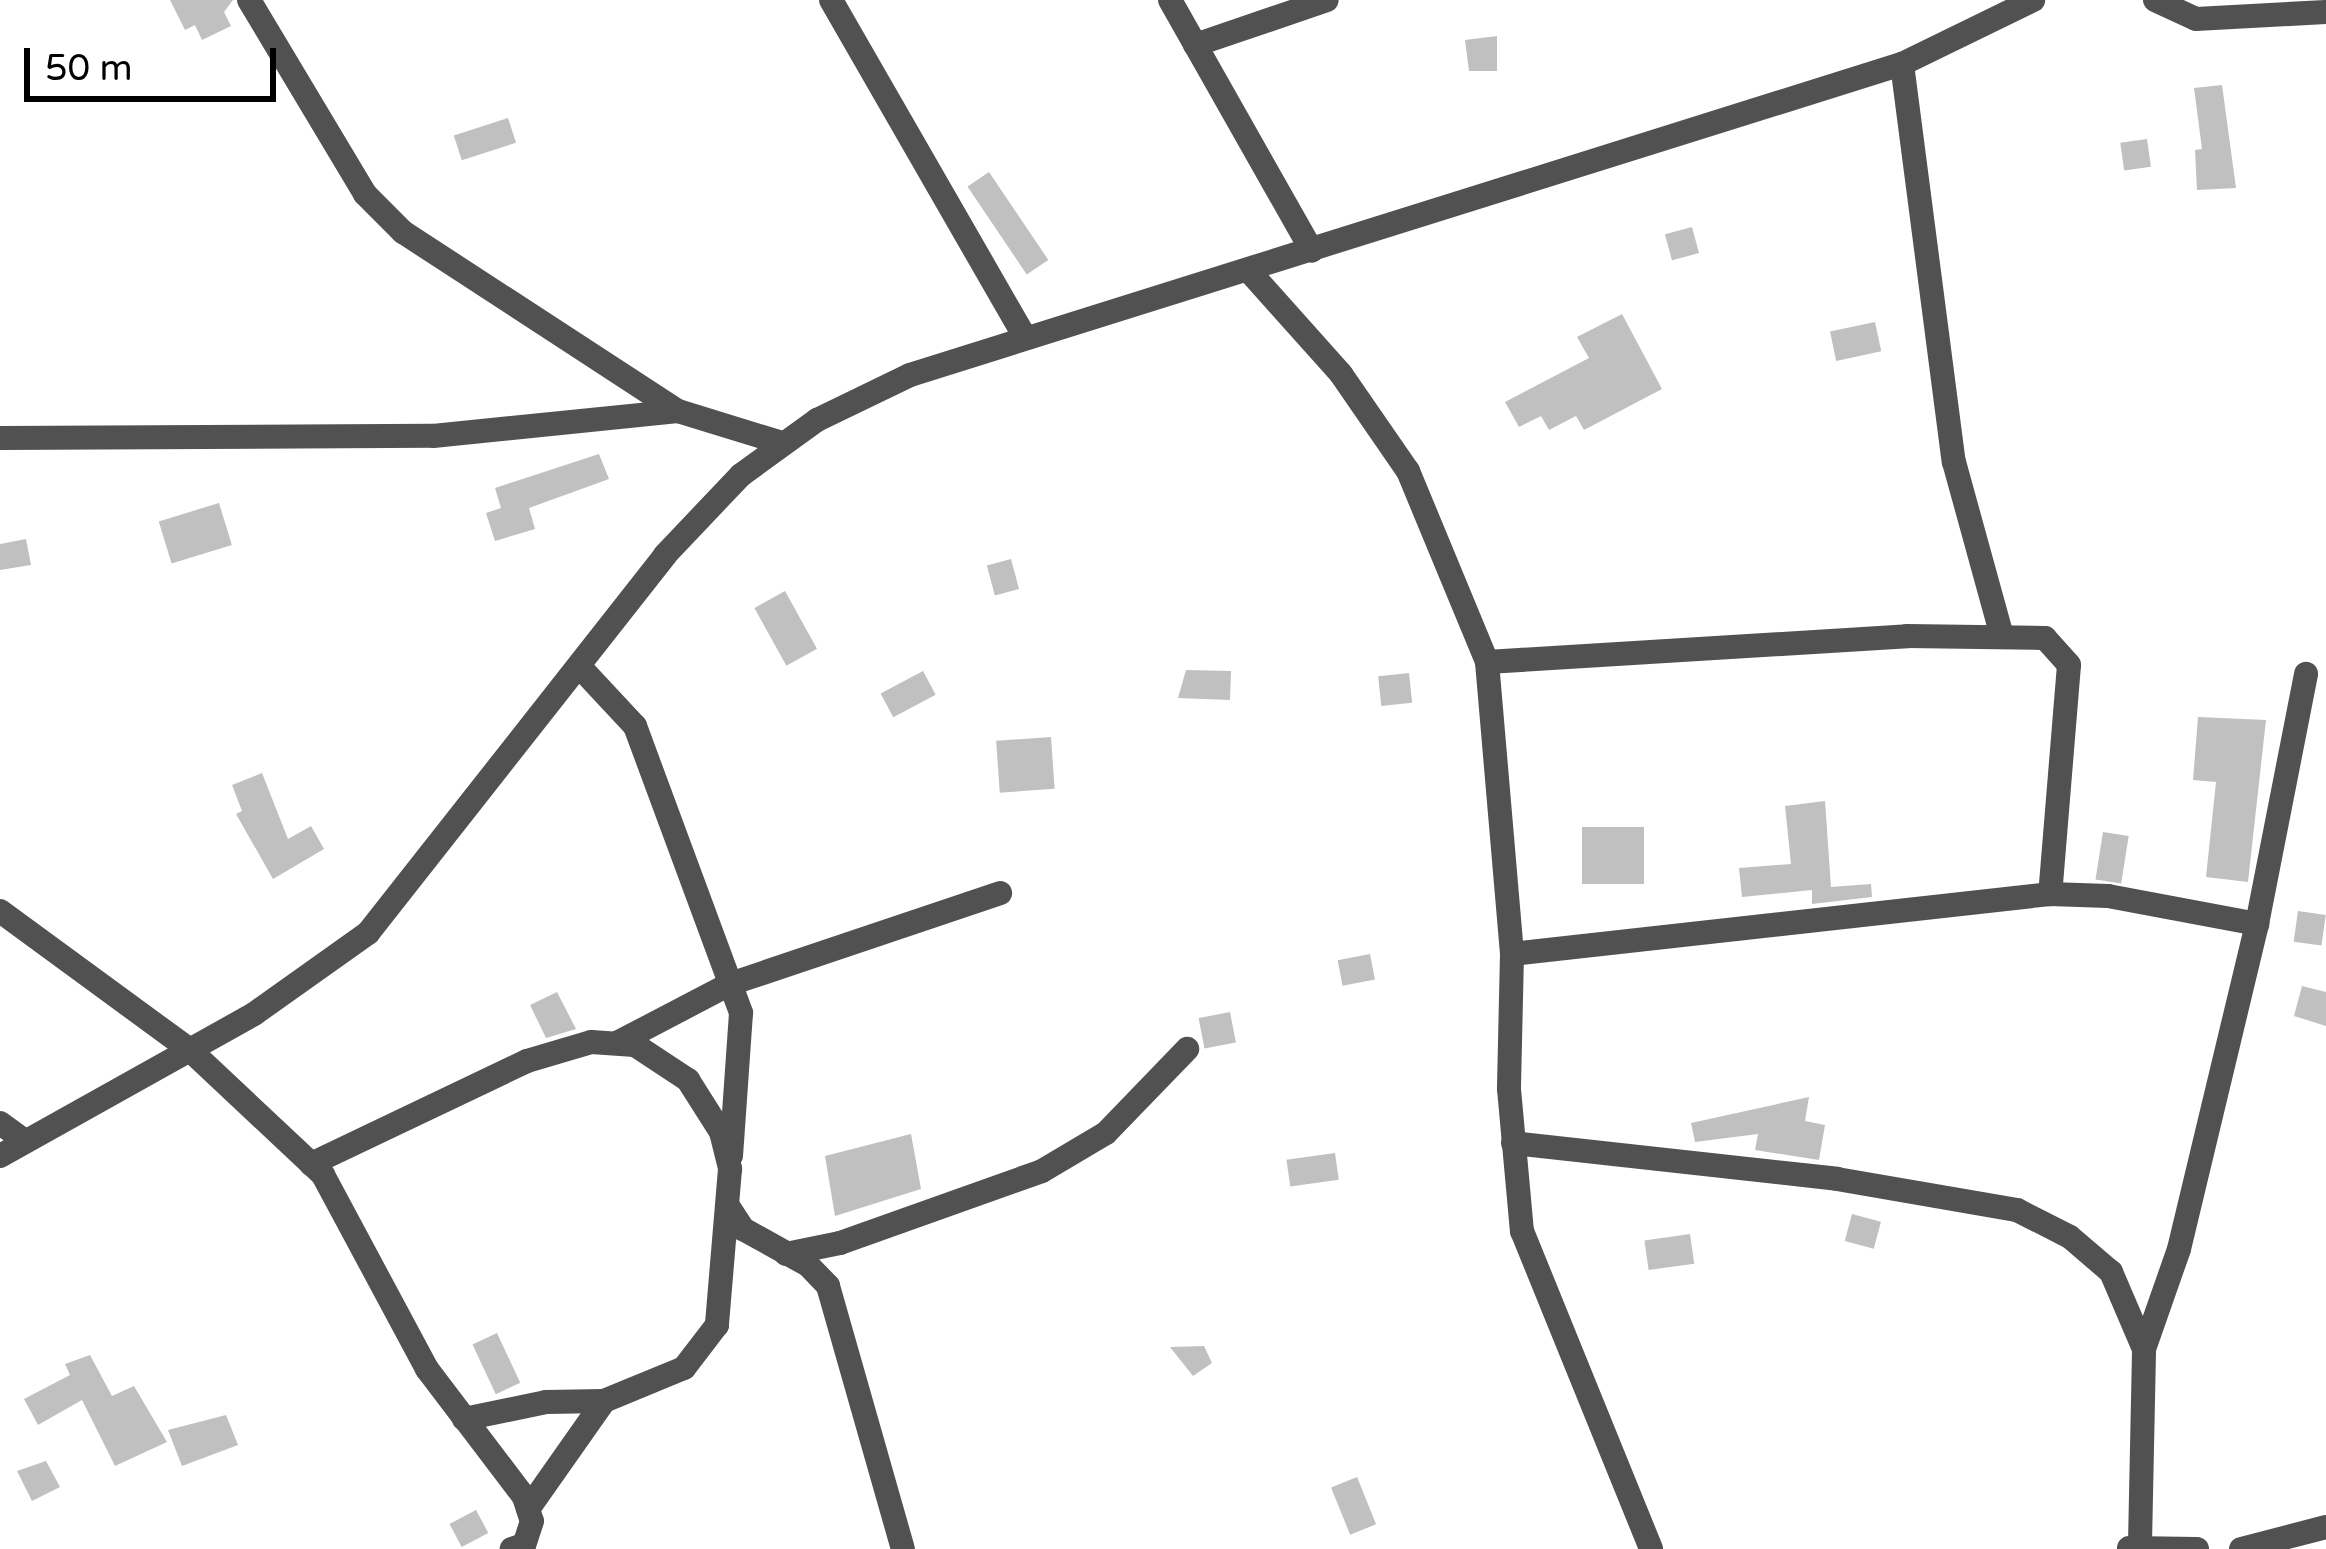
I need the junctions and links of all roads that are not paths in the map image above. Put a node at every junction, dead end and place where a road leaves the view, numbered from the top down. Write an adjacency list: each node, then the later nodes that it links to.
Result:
1 (249, 0): 13 (street)
2 (831, 0): 12 (street)
3 (1170, 0): 8 (street)
4 (1327, 0): 8 (street)
5 (2033, 0): 9 (street)
6 (2155, 0): 7 (street)
7 (2326, 12)
8 (1195, 45): 10 (street)
9 (1903, 64): 10 (street); 16 (street)
10 (1312, 251): 11 (street)
11 (1249, 271): 12 (street); 17 (street)
12 (1025, 338): 15 (street)
13 (677, 411): 14 (street); 15 (street)
14 (0, 438)
15 (782, 443): 18 (street)
16 (2002, 636): 17 (street); 21 (street)
17 (1487, 662): 24 (street)
18 (579, 666): 25 (street); 28 (street)
19 (2306, 674): 23 (street)
20 (1000, 893): 25 (street)
21 (2050, 894): 23 (street); 24 (street)
22 (0, 911): 28 (street)
23 (2257, 924): 37 (street)
24 (1512, 954): 31 (street)
25 (730, 985): 26 (street); 34 (street)
26 (615, 1044): 33 (street); 34 (street)
27 (1187, 1049): 36 (street)
28 (190, 1050): 30 (street); 33 (street)
29 (0, 1123): 30 (street)
30 (25, 1141): 32 (street)
31 (1513, 1143): 37 (street); 45 (street)
32 (0, 1156)
33 (311, 1164): 39 (street)
34 (730, 1169): 35 (street)
35 (730, 1209): 36 (street); 38 (street)
36 (786, 1254): 44 (street)
37 (2144, 1349): 42 (street)
38 (604, 1400): 39 (street); 40 (street)
39 (464, 1419): 40 (street)
40 (528, 1509): 43 (street)
41 (2326, 1527): 47 (street)
42 (2133, 1546): 46 (street)
43 (512, 1549)
44 (903, 1549)
45 (1651, 1549)
46 (2197, 1549)
47 (2241, 1549)

